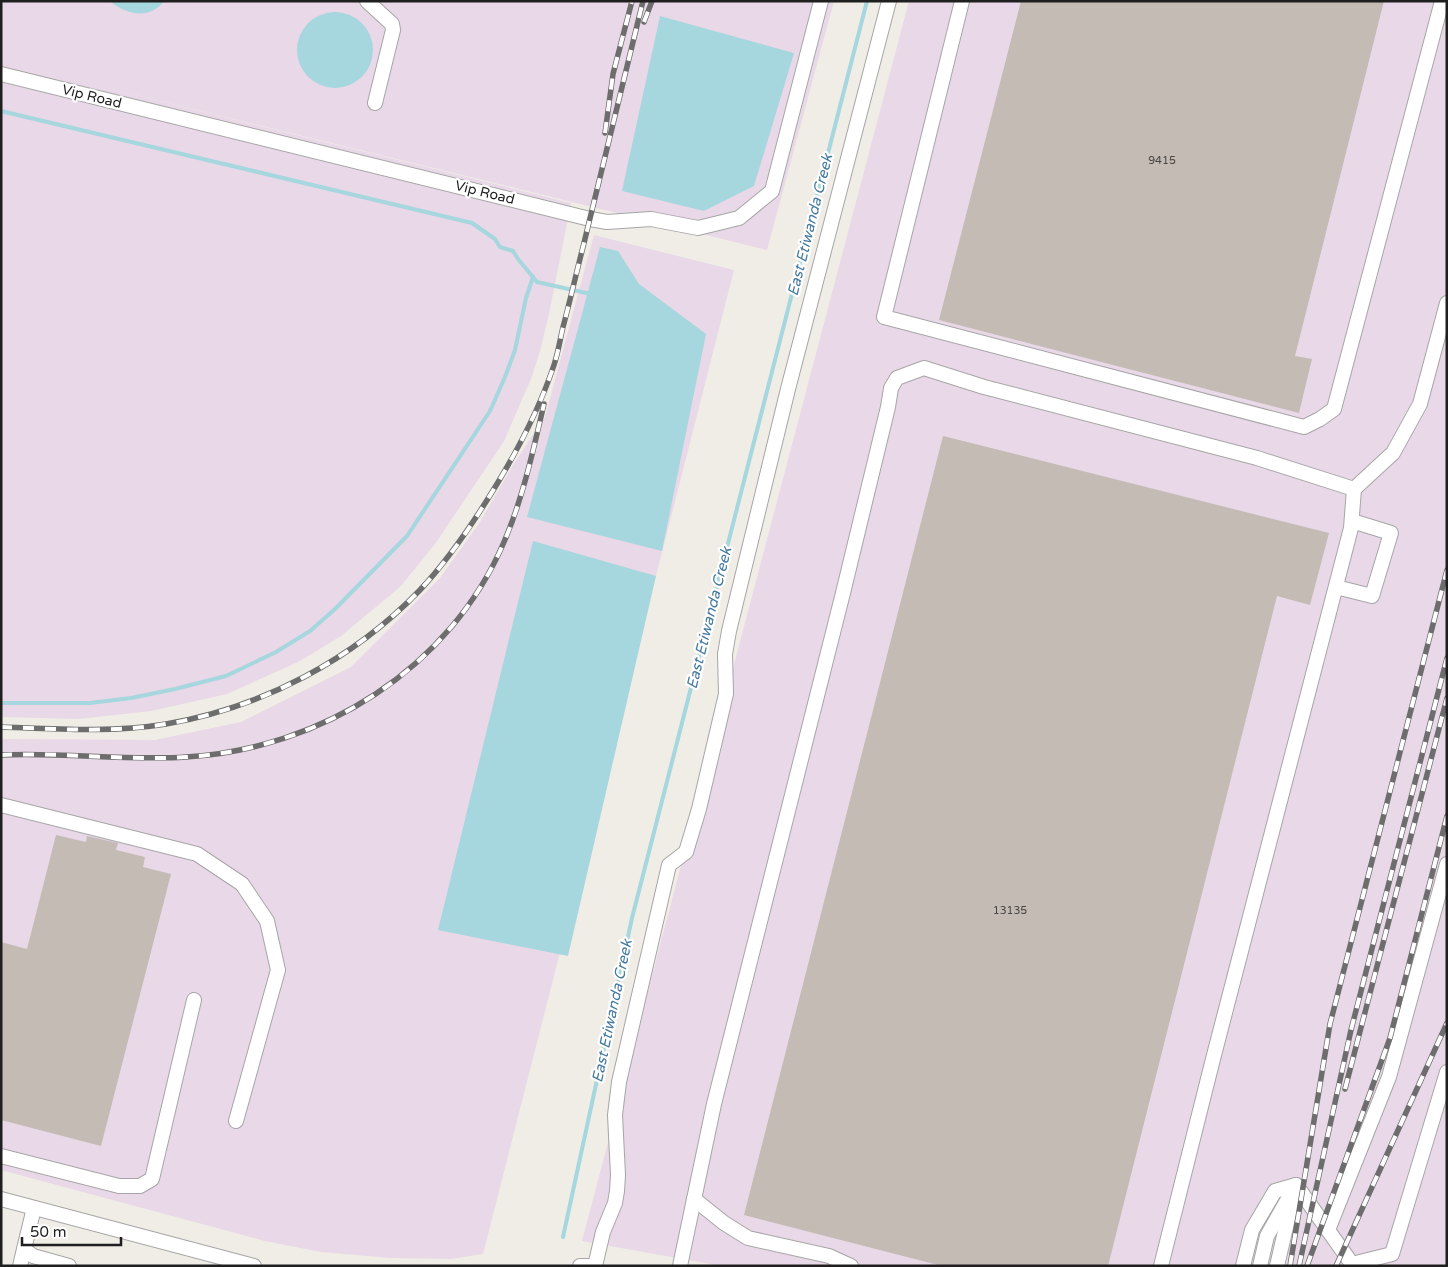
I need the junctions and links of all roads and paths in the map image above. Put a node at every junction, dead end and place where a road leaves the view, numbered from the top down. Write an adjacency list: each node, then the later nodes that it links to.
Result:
1 (367, 1): 7 (street)
2 (821, 1): 6 (street, Vip Road)
3 (889, 1): 29 (street)
4 (962, 1): 5 (street)
5 (1442, 1)
6 (1, 74)
7 (375, 103)
8 (1447, 303): 9 (street)
9 (1354, 489): 10 (street); 20 (street)
10 (1352, 521): 11 (street); 11 (street)
11 (1336, 587): 32 (street)
12 (1, 804): 16 (street)
13 (1447, 864): 22 (street)
14 (194, 1000): 17 (street)
15 (1447, 1072): 24 (street)
16 (236, 1121)
17 (1, 1156)
18 (1296, 1185): 22 (street); 33 (street); 34 (street); 35 (street)
19 (1, 1199): 21 (street)
20 (694, 1199): 30 (street); 31 (street)
21 (34, 1208): 23 (street); 27 (street)
22 (1328, 1230): 24 (street)
23 (24, 1249): 25 (street); 26 (street)
24 (1352, 1265)
25 (20, 1266)
26 (69, 1266)
27 (254, 1266)
28 (582, 1266): 29 (street)
29 (593, 1266)
30 (680, 1266)
31 (851, 1266)
32 (1161, 1266)
33 (1243, 1266)
34 (1260, 1266)
35 (1277, 1266)

